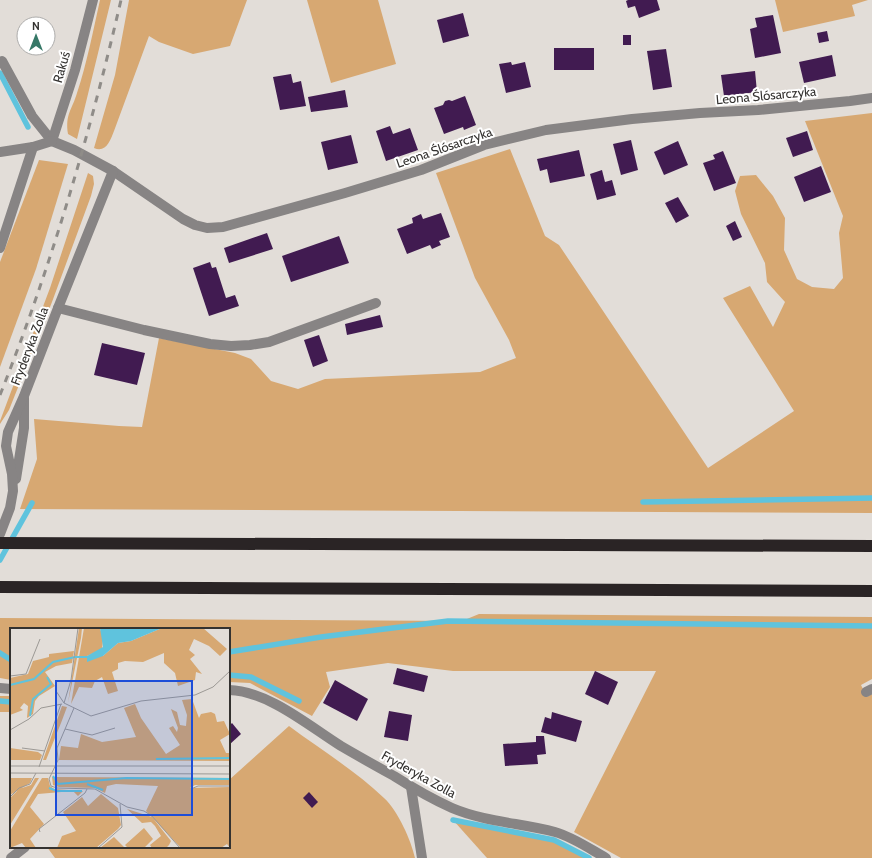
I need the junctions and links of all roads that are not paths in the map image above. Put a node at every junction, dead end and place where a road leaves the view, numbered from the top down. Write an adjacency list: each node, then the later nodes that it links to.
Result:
1 (93, 0): 4 (street, Rakuś)
2 (2, 61): 4 (street)
3 (872, 98): 7 (street, Leona Ślósarczyka)
4 (52, 141): 5 (street); 7 (street, Leona Ślósarczyka)
5 (34, 147): 6 (street); 8 (street)
6 (0, 152)
7 (113, 171): 10 (street, Fryderyka Zolla)
8 (0, 248)
9 (376, 303): 10 (street)
10 (58, 308): 11 (street, Fryderyka Zolla)
11 (24, 396): 12 (street); 12 (street, Fryderyka Zolla)
12 (14, 491): 13 (street, Fryderyka Zolla)
13 (0, 534)
14 (0, 543): 15 (highway)
15 (872, 546)
16 (5, 587): 17 (highway)
17 (872, 591)
18 (0, 688): 19 (street)
19 (10, 689)
20 (230, 690): 21 (street, Fryderyka Zolla)
21 (411, 787): 24 (street); 25 (street, Fryderyka Zolla)
22 (23, 848): 23 (street)
23 (11, 858)
24 (422, 858)
25 (606, 858)

